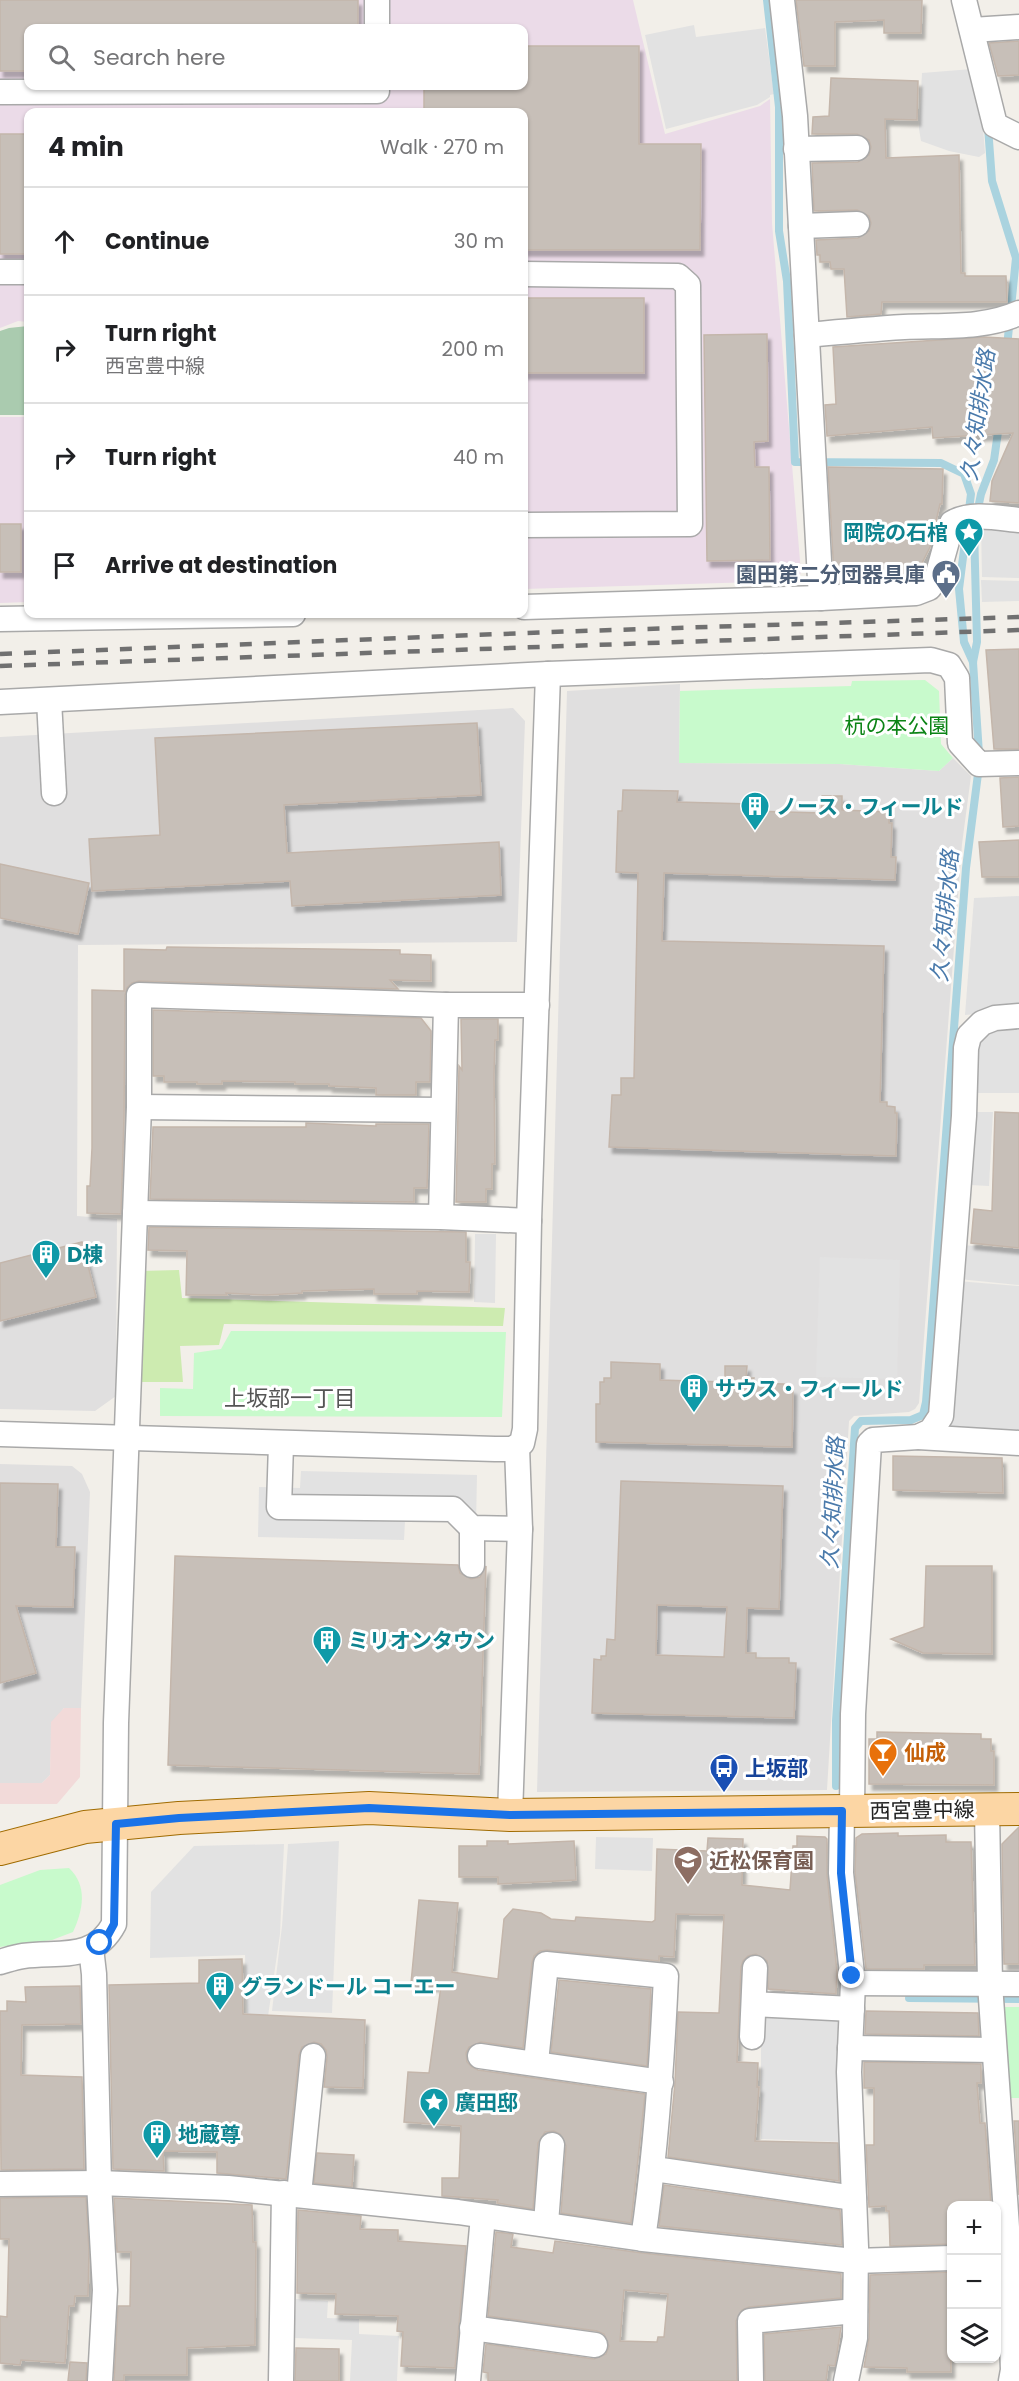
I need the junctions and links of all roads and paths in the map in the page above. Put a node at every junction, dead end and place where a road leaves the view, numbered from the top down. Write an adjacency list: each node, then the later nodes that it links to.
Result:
1 (377, 0): 4 (street)
2 (782, 0): 11 (street)
3 (960, 1): 6 (street)
4 (377, 24)
5 (1019, 27): 6 (street)
6 (972, 30): 9 (street)
7 (0, 92): 8 (street)
8 (377, 96)
9 (1019, 137)
10 (857, 148): 11 (street)
11 (796, 149): 13 (street)
12 (857, 224): 13 (street)
13 (801, 226): 18 (street)
14 (0, 272): 15 (street)
15 (24, 272)
16 (528, 274): 20 (street)
17 (1019, 313): 18 (street)
18 (807, 334): 21 (street)
19 (1019, 520): 21 (street)
20 (528, 525)
21 (821, 598): 22 (street)
22 (528, 607)
23 (59, 618): 24 (street)
24 (0, 619)
25 (548, 674): 26 (street); 28 (street); 31 (street)
26 (50, 700): 27 (street); 29 (street)
27 (0, 702)
28 (1019, 763)
29 (54, 793)
30 (446, 1005): 31 (street); 33 (street); 34 (street)
31 (537, 1005): 37 (street)
32 (1019, 1016): 39 (street)
33 (139, 1107): 34 (street); 35 (street)
34 (442, 1110): 36 (street)
35 (135, 1213): 36 (street); 40 (street)
36 (441, 1217): 37 (street)
37 (529, 1221): 43 (street)
38 (0, 1434): 40 (street)
39 (918, 1437): 41 (street); 49 (street)
40 (125, 1439): 42 (street); 51 (street)
41 (1019, 1443)
42 (281, 1444): 43 (street); 44 (street)
43 (517, 1447): 45 (street)
44 (472, 1528): 45 (street); 46 (street)
45 (520, 1529): 50 (street)
46 (472, 1565)
47 (1019, 1809): 48 (main road, 西宮豊中線)
48 (987, 1810): 49 (main road, 西宮豊中線); 58 (street)
49 (847, 1811): 50 (main road, 西宮豊中線); 57 (street)
50 (510, 1815): 51 (main road, 西宮豊中線)
51 (116, 1824): 52 (main road, 西宮豊中線); 53 (street)
52 (0, 1849)
53 (91, 1948): 54 (street); 70 (street)
54 (0, 1962)
55 (755, 1968): 59 (street)
56 (1019, 1984): 58 (street)
57 (852, 1993): 58 (street); 59 (street); 61 (street)
58 (991, 1994): 62 (street)
59 (754, 2004): 60 (street)
60 (752, 2037)
61 (850, 2048): 62 (street); 73 (street)
62 (994, 2050): 67 (street)
63 (313, 2056): 72 (street)
64 (480, 2056): 65 (street)
65 (536, 2062): 66 (street); 66 (street)
66 (661, 2082): 69 (street)
67 (1008, 2104): 77 (street)
68 (552, 2145): 75 (street)
69 (654, 2169): 73 (street); 76 (street)
70 (99, 2182): 71 (street); 72 (street); 83 (street)
71 (0, 2184)
72 (292, 2194): 74 (street); 84 (street)
73 (854, 2198): 79 (street)
74 (483, 2216): 75 (street); 81 (street)
75 (546, 2223): 76 (street)
76 (643, 2239): 79 (street)
77 (1008, 2256): 88 (street)
78 (947, 2258): 79 (street)
79 (854, 2261): 80 (street)
80 (855, 2311): 86 (street); 87 (street)
81 (472, 2328): 82 (street); 85 (street)
82 (596, 2345)
83 (100, 2381)
84 (281, 2381)
85 (468, 2381)
86 (750, 2381)
87 (846, 2381)
88 (1011, 2381)

